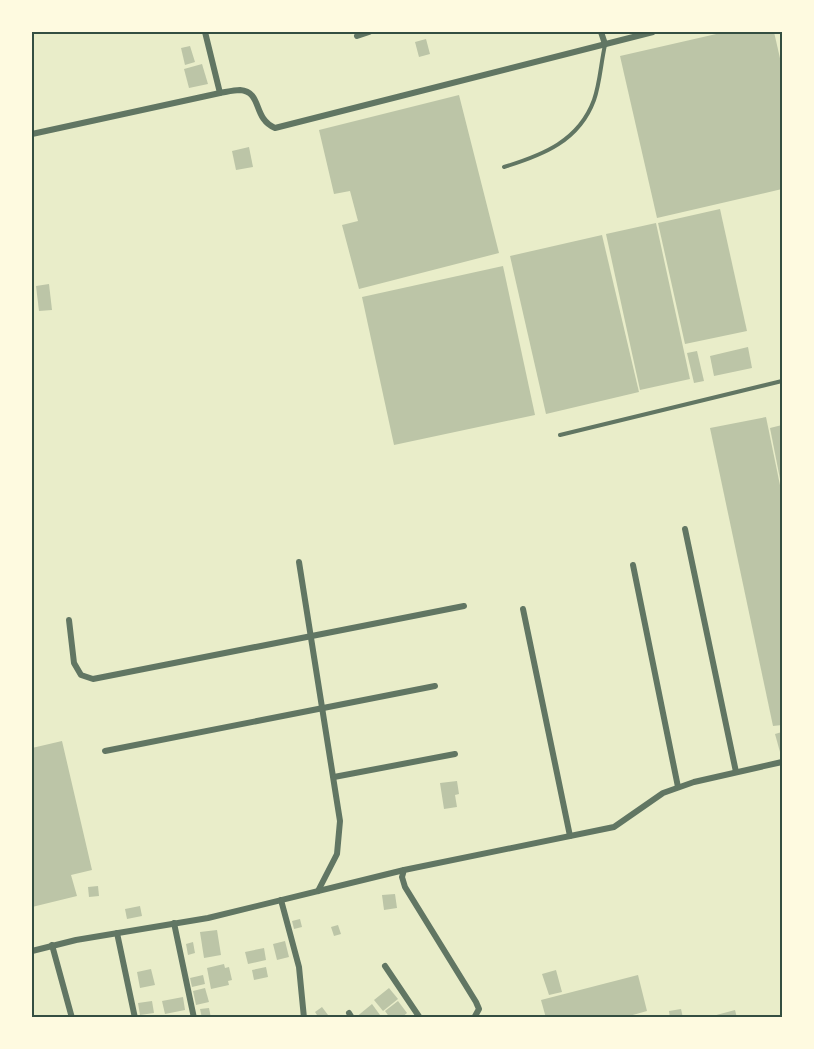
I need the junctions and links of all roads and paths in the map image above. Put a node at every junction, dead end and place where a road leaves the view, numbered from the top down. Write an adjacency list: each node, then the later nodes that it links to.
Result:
1 (205, 32): 7 (street)
2 (369, 32): 5 (street)
3 (601, 32): 6 (street)
4 (653, 32): 6 (street)
5 (357, 36)
6 (605, 44): 7 (street); 9 (lane)
7 (220, 93): 8 (street)
8 (32, 134)
9 (504, 166)
10 (783, 381): 11 (lane)
11 (560, 435)
12 (686, 529): 24 (street)
13 (299, 562): 18 (street)
14 (633, 565): 26 (street)
15 (464, 606): 18 (street)
16 (523, 609): 27 (street)
17 (69, 620): 18 (street)
18 (311, 636): 20 (street)
19 (435, 686): 20 (street)
20 (323, 708): 21 (street); 25 (street)
21 (105, 751)
22 (455, 754): 25 (street)
23 (783, 762): 24 (street)
24 (736, 772): 26 (street)
25 (334, 777): 29 (street)
26 (678, 787): 27 (street)
27 (570, 836): 28 (street)
28 (404, 870): 29 (street); 41 (street)
29 (318, 891): 30 (street)
30 (281, 900): 31 (street); 39 (street)
31 (174, 923): 32 (street); 38 (street)
32 (117, 933): 33 (street); 37 (street)
33 (52, 945): 34 (street); 36 (street)
34 (32, 951)
35 (385, 966): 40 (street)
36 (72, 1017)
37 (135, 1017)
38 (194, 1017)
39 (304, 1017)
40 (420, 1017)
41 (474, 1017)

